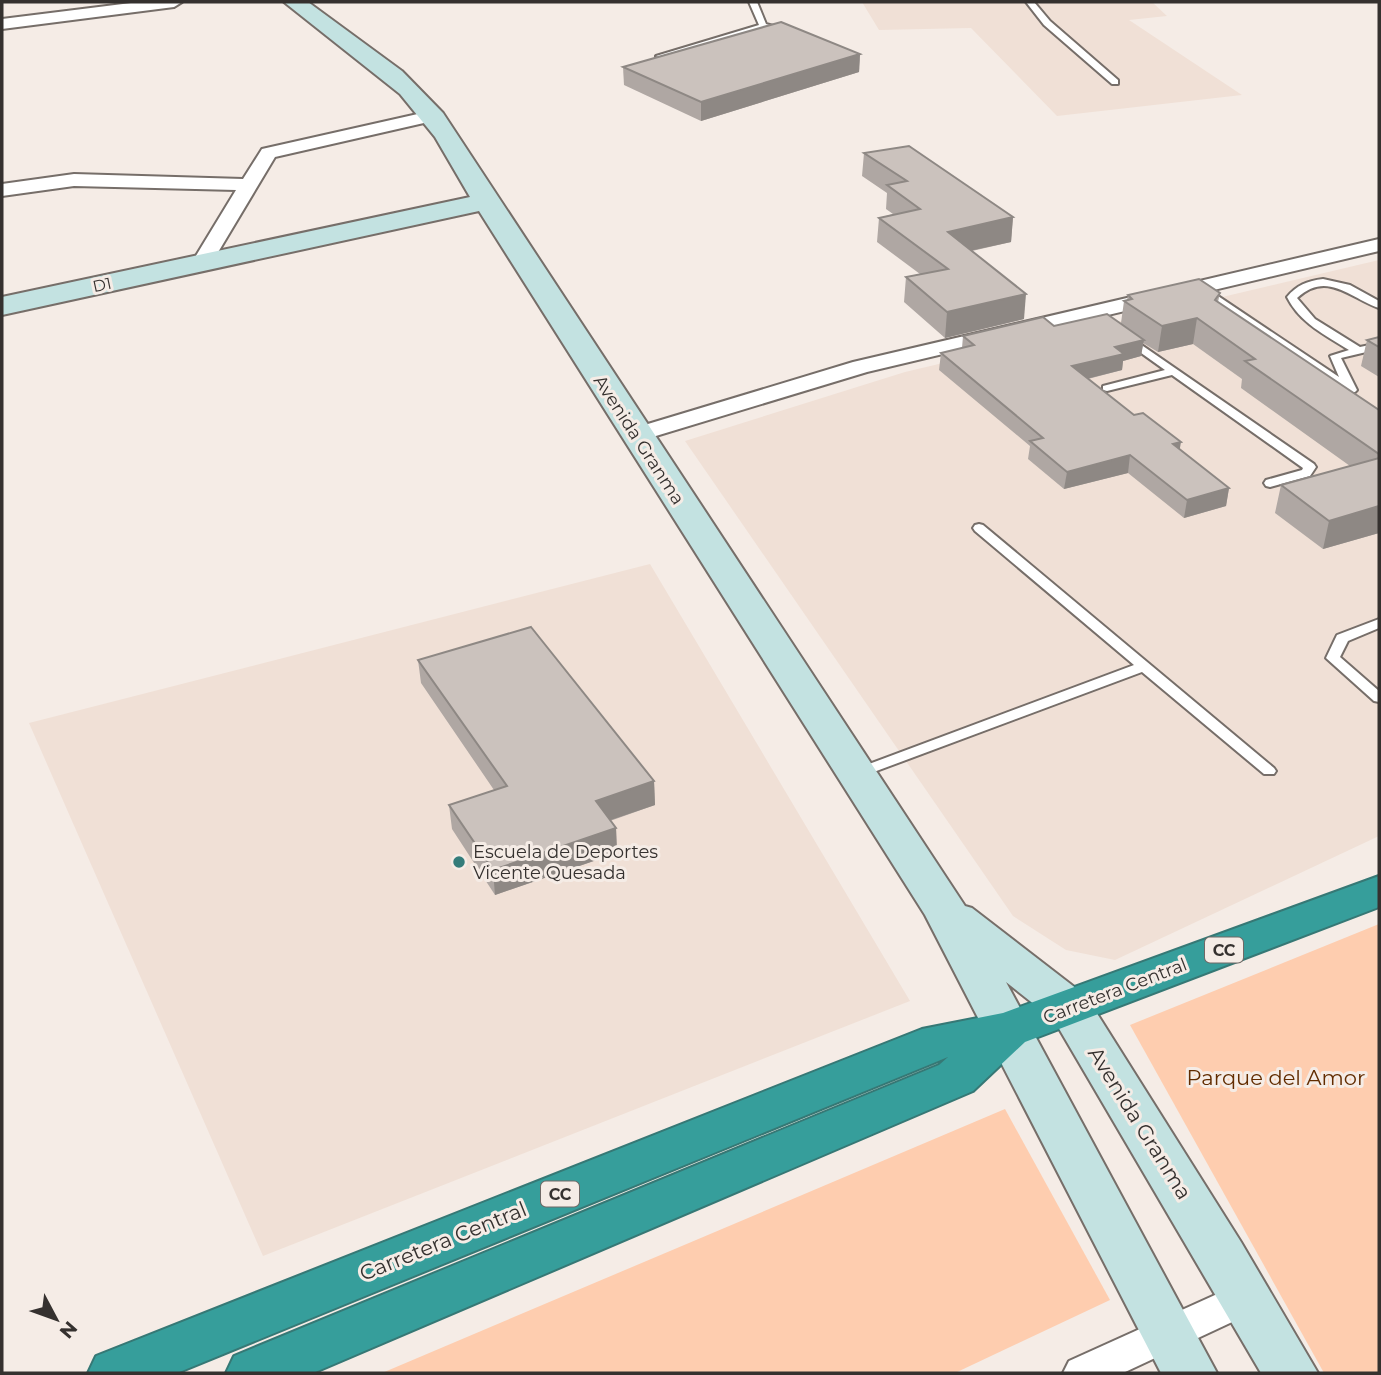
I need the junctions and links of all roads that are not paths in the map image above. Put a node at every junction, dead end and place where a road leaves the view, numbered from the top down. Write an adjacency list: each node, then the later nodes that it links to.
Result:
1 (174, 2): 5 (street)
2 (295, 2): 10 (main road, Avenida Granma)
3 (753, 2): 6 (lane)
4 (1030, 2): 9 (lane)
5 (2, 24)
6 (763, 26): 7 (lane); 8 (lane)
7 (775, 29)
8 (656, 58)
9 (1115, 82)
10 (431, 116): 11 (street); 13 (main road, Avenida Granma)
11 (248, 185): 12 (street); 15 (street)
12 (2, 190)
13 (486, 202): 15 (main road, D1); 24 (main road, Avenida Granma)
14 (1379, 245): 16 (street)
15 (201, 264): 18 (main road, D1)
16 (1198, 288): 19 (street); 21 (lane)
17 (1379, 305): 21 (lane)
18 (2, 306)
19 (1102, 320): 22 (lane); 24 (street)
20 (1379, 346): 21 (lane)
21 (1359, 351)
22 (1174, 371): 23 (lane); 25 (lane)
23 (1107, 388)
24 (636, 435): 31 (main road, Avenida Granma)
25 (1270, 483)
26 (979, 528): 28 (lane)
27 (1379, 623): 29 (lane)
28 (1142, 667): 30 (lane); 31 (lane)
29 (1379, 698)
30 (1269, 771)
31 (857, 774): 33 (main road, Avenida Granma)
32 (1379, 891): 34 (highway, Carretera Central / CC)
33 (946, 912): 34 (main road, Avenida Granma); 35 (main road, Avenida Granma)
34 (1070, 1008): 35 (highway, Carretera Central / CC); 36 (main road, Avenida Granma)
35 (1008, 1030): 37 (main road, Avenida Granma); 38 (highway, Carretera Central / CC); 39 (highway, Carretera Central / CC)
36 (1247, 1297): 37 (street); 41 (main road, Avenida Granma)
37 (1178, 1354): 40 (street)
38 (116, 1373)
39 (254, 1373)
40 (1083, 1373)
41 (1290, 1373)

